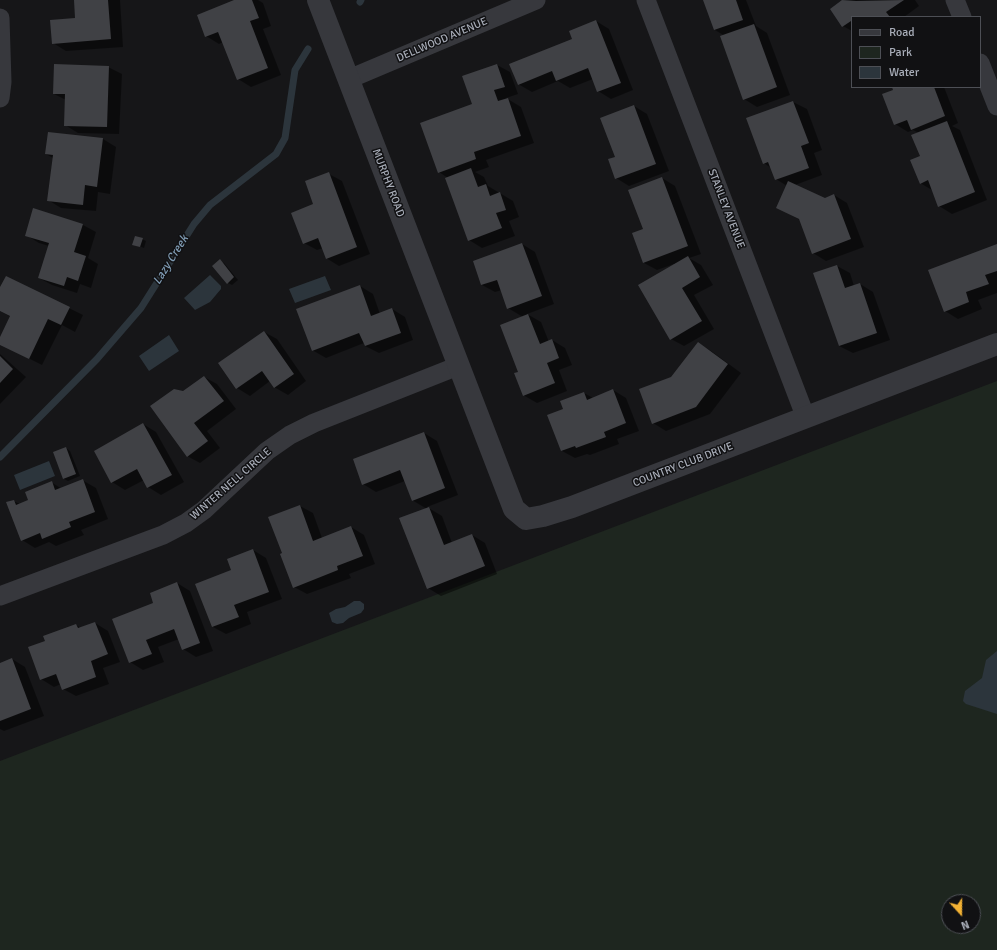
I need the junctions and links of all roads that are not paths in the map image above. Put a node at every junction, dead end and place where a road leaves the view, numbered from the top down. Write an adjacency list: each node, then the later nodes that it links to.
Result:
1 (318, 0): 8 (street, MURPHY ROAD)
2 (536, 0): 8 (street, DELLWOOD AVENUE)
3 (646, 0): 13 (street, STANLEY AVENUE)
4 (955, 0): 5 (street)
5 (962, 16)
6 (0, 18): 9 (street)
7 (981, 66): 10 (street)
8 (349, 79): 12 (street, MURPHY ROAD)
9 (0, 98)
10 (997, 106)
11 (997, 344): 13 (street, COUNTRY CLUB DRIVE)
12 (458, 366): 13 (street, COUNTRY CLUB DRIVE); 14 (street, WINTER NELL CIRCLE)
13 (806, 418)
14 (0, 596)

